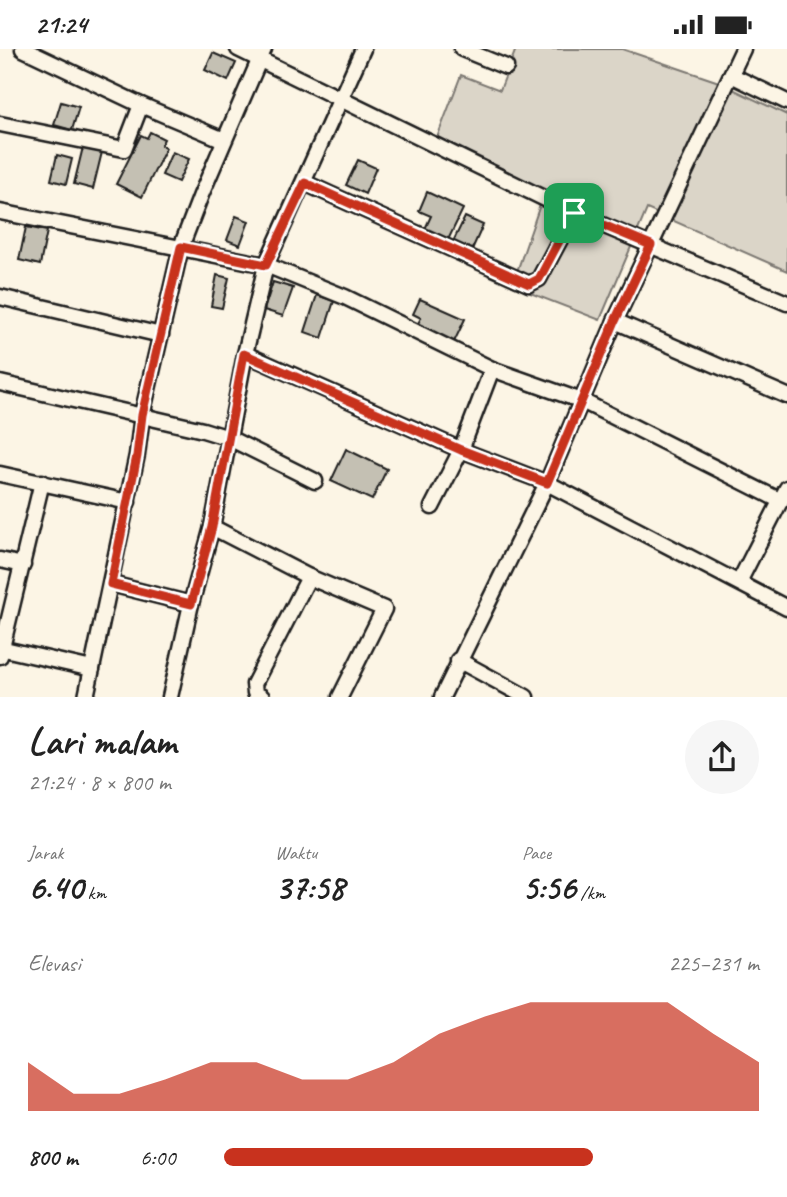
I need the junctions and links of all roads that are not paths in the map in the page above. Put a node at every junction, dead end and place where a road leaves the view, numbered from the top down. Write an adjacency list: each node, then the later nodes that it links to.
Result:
1 (23, 49): 11 (street)
2 (238, 49): 6 (street)
3 (363, 49): 9 (street)
4 (462, 49): 7 (street)
5 (743, 49): 8 (street)
6 (262, 54): 9 (street); 13 (street)
7 (506, 67)
8 (731, 75): 10 (street); 17 (street)
9 (340, 100): 14 (street); 16 (street)
10 (787, 102)
11 (141, 105): 12 (street); 13 (street)
12 (0, 124)
13 (224, 139): 18 (street)
14 (305, 183): 16 (street); 19 (street)
15 (0, 212): 18 (street)
16 (574, 213): 17 (street)
17 (651, 245): 21 (street); 22 (street)
18 (181, 247): 19 (street); 23 (street)
19 (266, 265): 24 (street); 25 (street)
20 (0, 297): 23 (street)
21 (787, 303)
22 (615, 321): 27 (street); 28 (street)
23 (161, 335): 29 (street)
24 (244, 354): 30 (street); 31 (street)
25 (492, 369): 28 (street); 31 (street)
26 (0, 383): 29 (street)
27 (787, 396)
28 (582, 401): 35 (street); 36 (street)
29 (142, 415): 30 (street); 37 (street)
30 (229, 438): 33 (street); 39 (street)
31 (461, 450): 35 (street); 38 (street)
32 (0, 474): 34 (street)
33 (314, 481)
34 (42, 482): 37 (street); 41 (street)
35 (547, 483): 43 (street); 48 (street)
36 (784, 495): 43 (street)
37 (128, 502): 44 (street)
38 (432, 507)
39 (212, 527): 42 (street); 45 (street)
40 (0, 560): 41 (street)
41 (23, 565): 47 (street)
42 (309, 577): 52 (street); 53 (street)
43 (739, 582): 46 (street)
44 (111, 584): 45 (street); 49 (street)
45 (191, 604): 51 (street)
46 (787, 608)
47 (1, 651): 49 (street)
48 (458, 660): 54 (street); 55 (street)
49 (92, 669): 50 (street)
50 (86, 697)
51 (170, 697)
52 (262, 697)
53 (341, 697)
54 (442, 697)
55 (526, 697)

